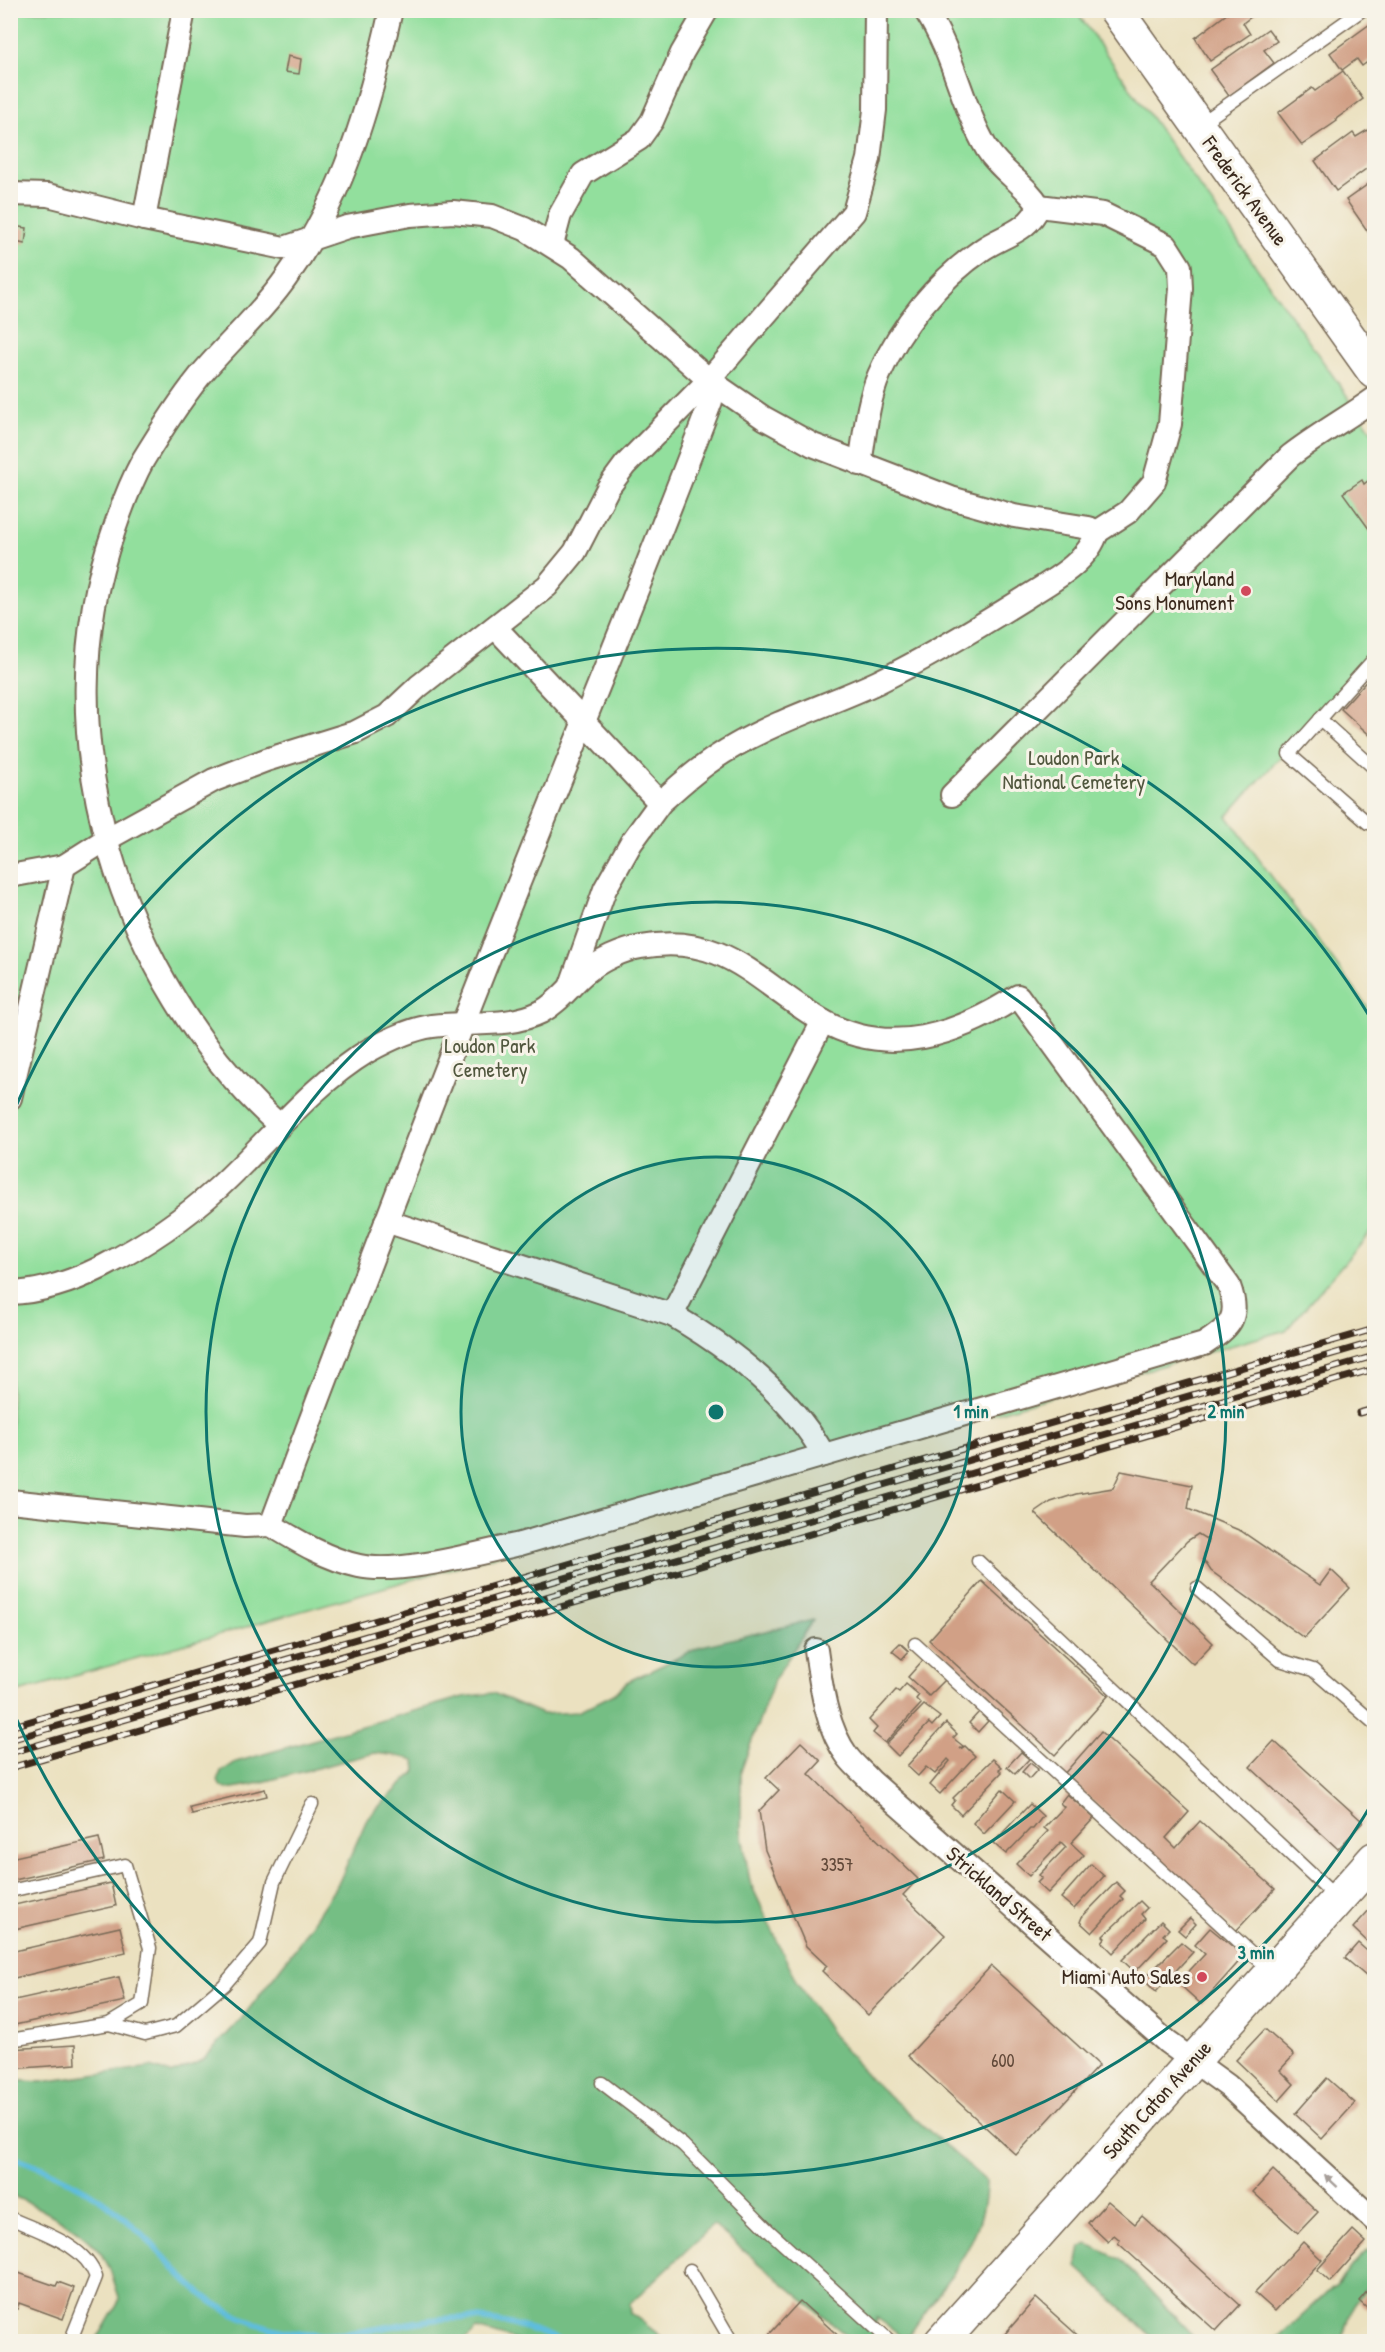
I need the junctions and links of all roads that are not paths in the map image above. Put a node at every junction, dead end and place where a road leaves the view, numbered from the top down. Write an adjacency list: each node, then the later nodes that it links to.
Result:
1 (184, 10): 11 (street)
2 (392, 10): 12 (street)
3 (707, 10): 13 (street)
4 (876, 10): 15 (street)
5 (925, 10): 10 (street)
6 (1116, 10): 8 (main road, Frederick Avenue)
7 (1362, 10): 8 (lane)
8 (1198, 125): 14 (main road, Frederick Avenue)
9 (10, 194): 11 (street)
10 (1039, 206): 17 (street); 18 (street)
11 (144, 219): 12 (street)
12 (310, 240): 13 (street); 27 (street)
13 (552, 244): 15 (street)
14 (1372, 365)
15 (709, 380): 17 (street); 19 (street); 22 (street)
16 (1374, 399): 24 (street)
17 (860, 464): 18 (street)
18 (1097, 532): 25 (street)
19 (495, 627): 22 (street); 27 (street)
20 (1374, 659): 21 (lane)
21 (1320, 719): 23 (lane); 26 (lane)
22 (584, 720): 25 (street); 32 (street)
23 (1374, 768)
24 (952, 795)
25 (660, 803): 30 (street)
26 (1374, 815)
27 (105, 840): 28 (street); 34 (street)
28 (64, 866): 29 (street); 33 (street)
29 (10, 876)
30 (569, 989): 31 (street); 32 (street)
31 (823, 1021): 37 (street); 38 (street)
32 (462, 1023): 34 (street); 35 (street)
33 (10, 1098)
34 (279, 1125): 36 (street)
35 (386, 1221): 37 (street); 40 (street)
36 (10, 1293)
37 (672, 1315): 38 (street)
38 (824, 1455): 40 (street)
39 (10, 1501): 40 (street)
40 (271, 1525)
41 (978, 1561): 49 (lane)
42 (1197, 1588): 45 (lane)
43 (915, 1644): 50 (lane)
44 (816, 1650): 53 (street, Strickland Street)
45 (1374, 1722)
46 (312, 1804): 51 (lane)
47 (1374, 1859): 49 (main road, South Caton Avenue)
48 (10, 1891): 51 (lane)
49 (1338, 1899): 50 (main road, South Caton Avenue)
50 (1272, 1972): 53 (main road, South Caton Avenue)
51 (109, 2024): 52 (lane)
52 (10, 2040)
53 (1193, 2060): 56 (street, Strickland Street, one-way to 53); 61 (main road, South Caton Avenue)
54 (602, 2083): 60 (lane)
55 (10, 2218): 58 (lane)
56 (1374, 2220)
57 (690, 2270): 59 (lane)
58 (70, 2342)
59 (732, 2342)
60 (891, 2342)
61 (941, 2342)

